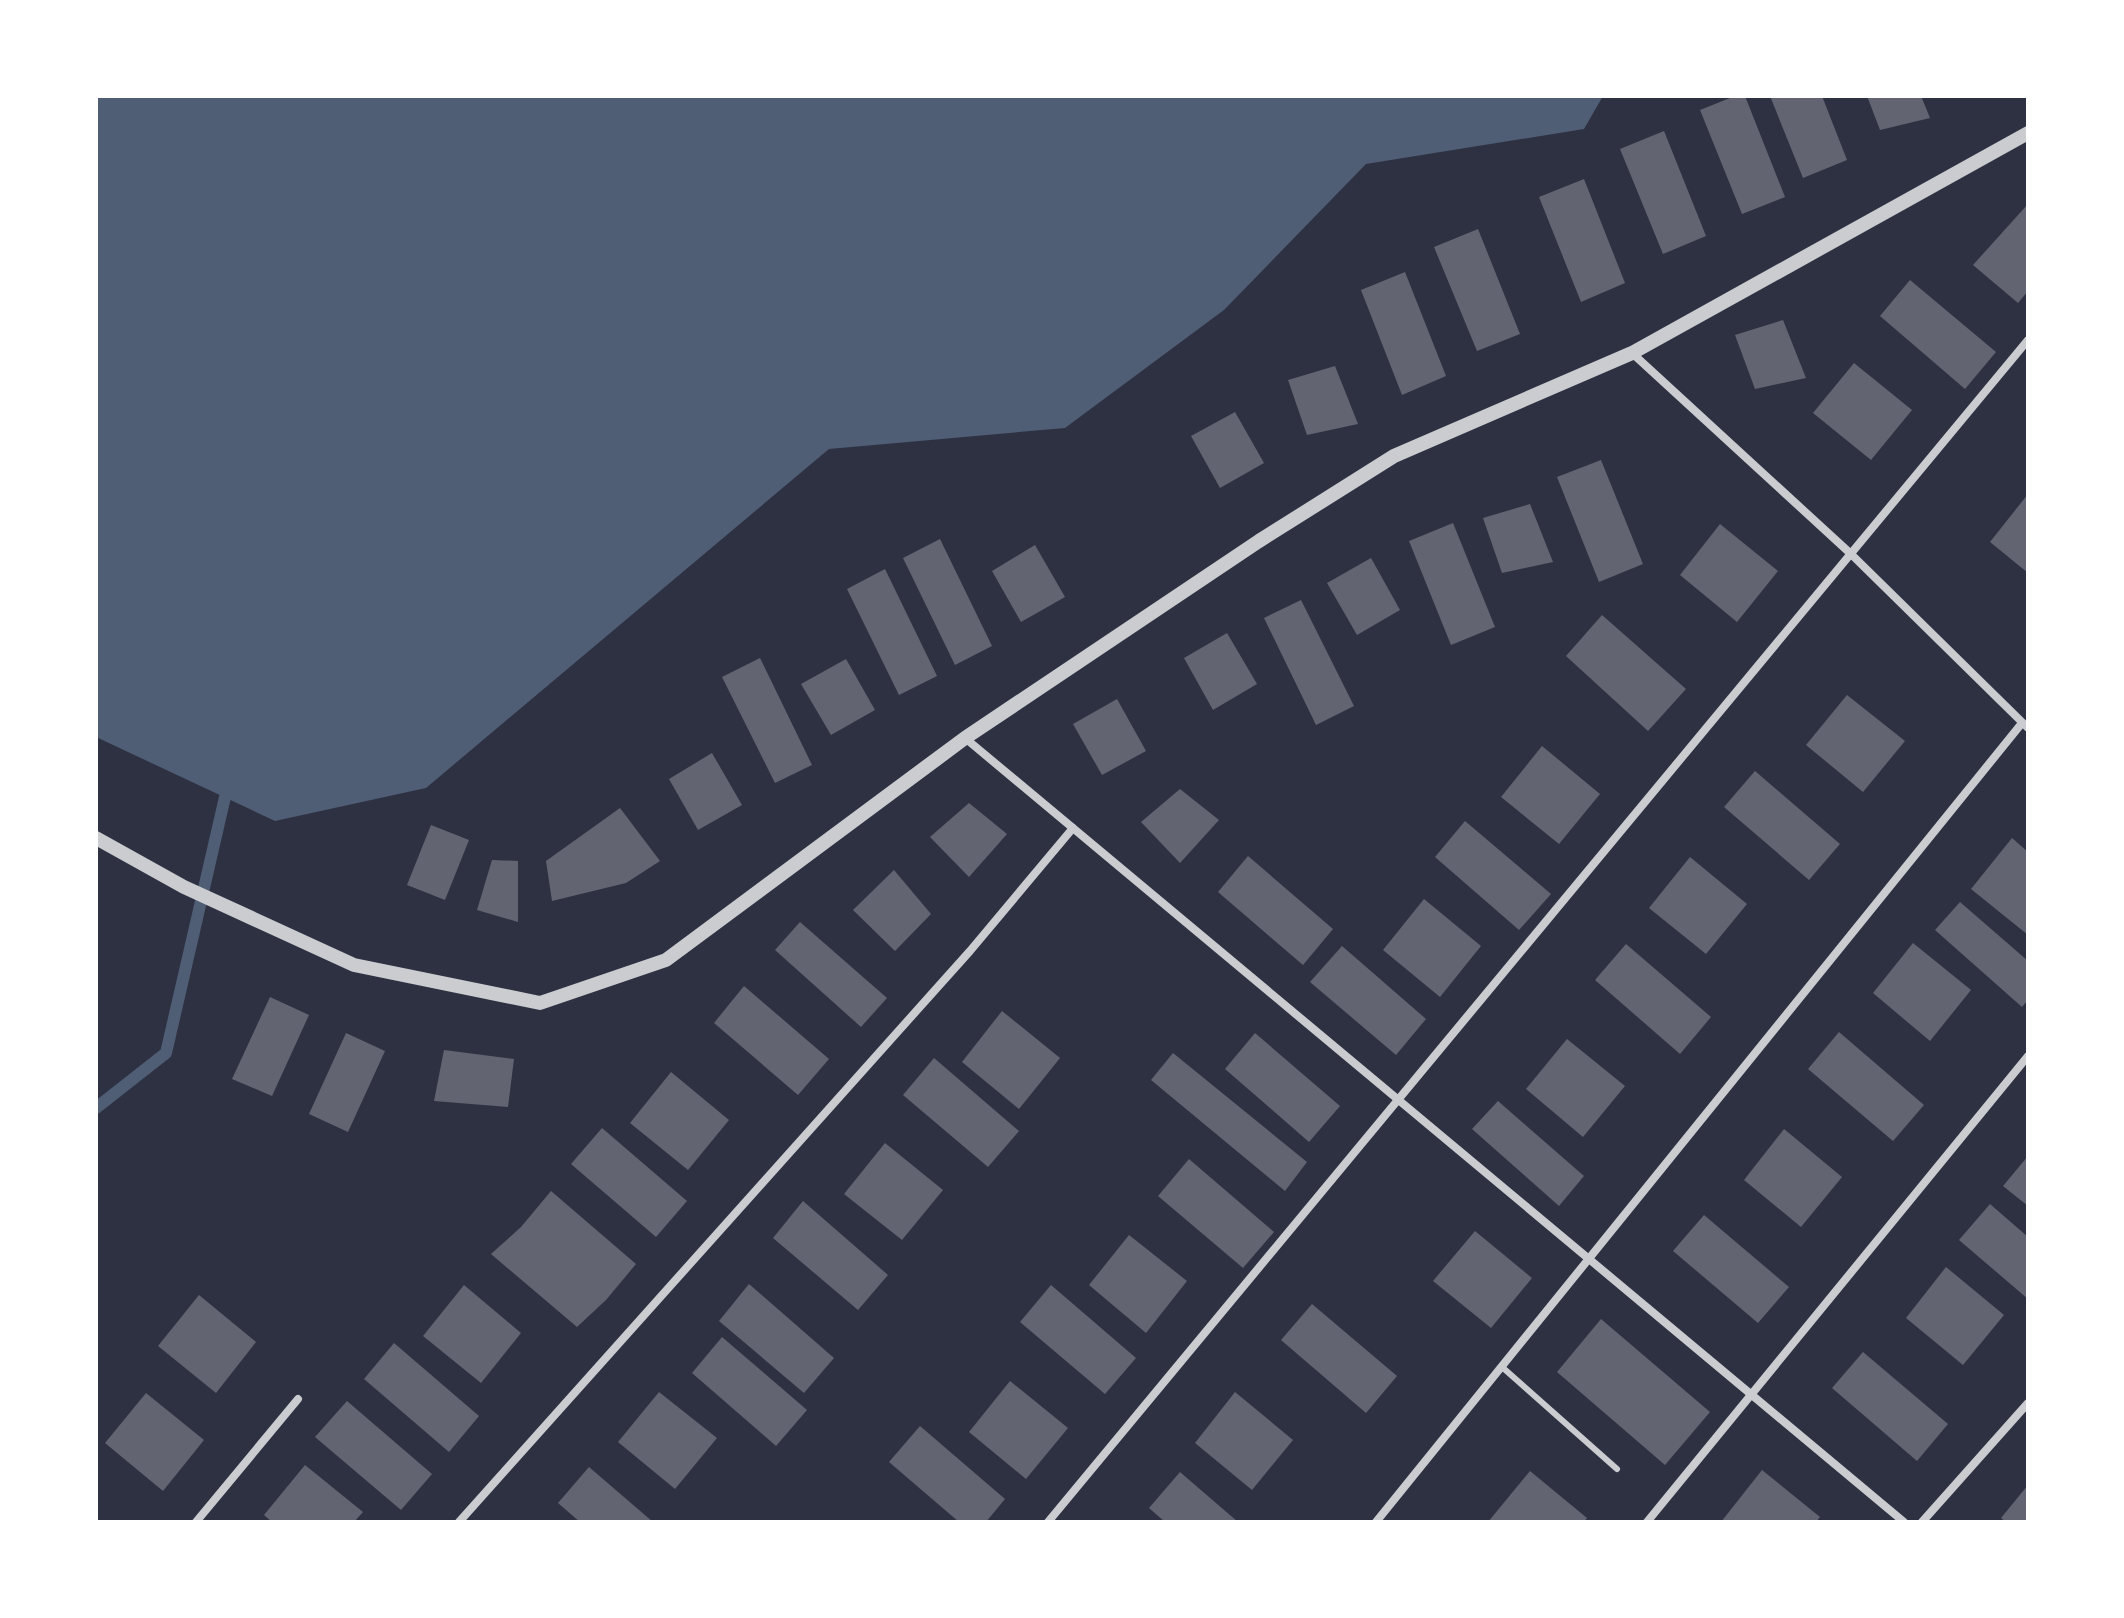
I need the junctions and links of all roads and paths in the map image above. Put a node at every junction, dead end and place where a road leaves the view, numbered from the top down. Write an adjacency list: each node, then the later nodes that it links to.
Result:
1 (2028, 133): 3 (street)
2 (2028, 340): 4 (street)
3 (1632, 353): 4 (street); 6 (street)
4 (1851, 554): 5 (street); 10 (street)
5 (2025, 725): 11 (street)
6 (965, 738): 7 (street); 8 (street)
7 (1073, 828): 10 (street); 18 (street)
8 (96, 838)
9 (2028, 1056): 13 (street)
10 (1398, 1099): 11 (street); 19 (street)
11 (1589, 1259): 12 (street); 13 (street)
12 (1502, 1367): 16 (lane); 20 (street)
13 (1751, 1395): 21 (street); 22 (street)
14 (298, 1399): 17 (street)
15 (2028, 1403): 23 (street)
16 (1617, 1469)
17 (196, 1522)
18 (459, 1522)
19 (1048, 1522)
20 (1376, 1522)
21 (1647, 1522)
22 (1904, 1522)
23 (1922, 1522)

